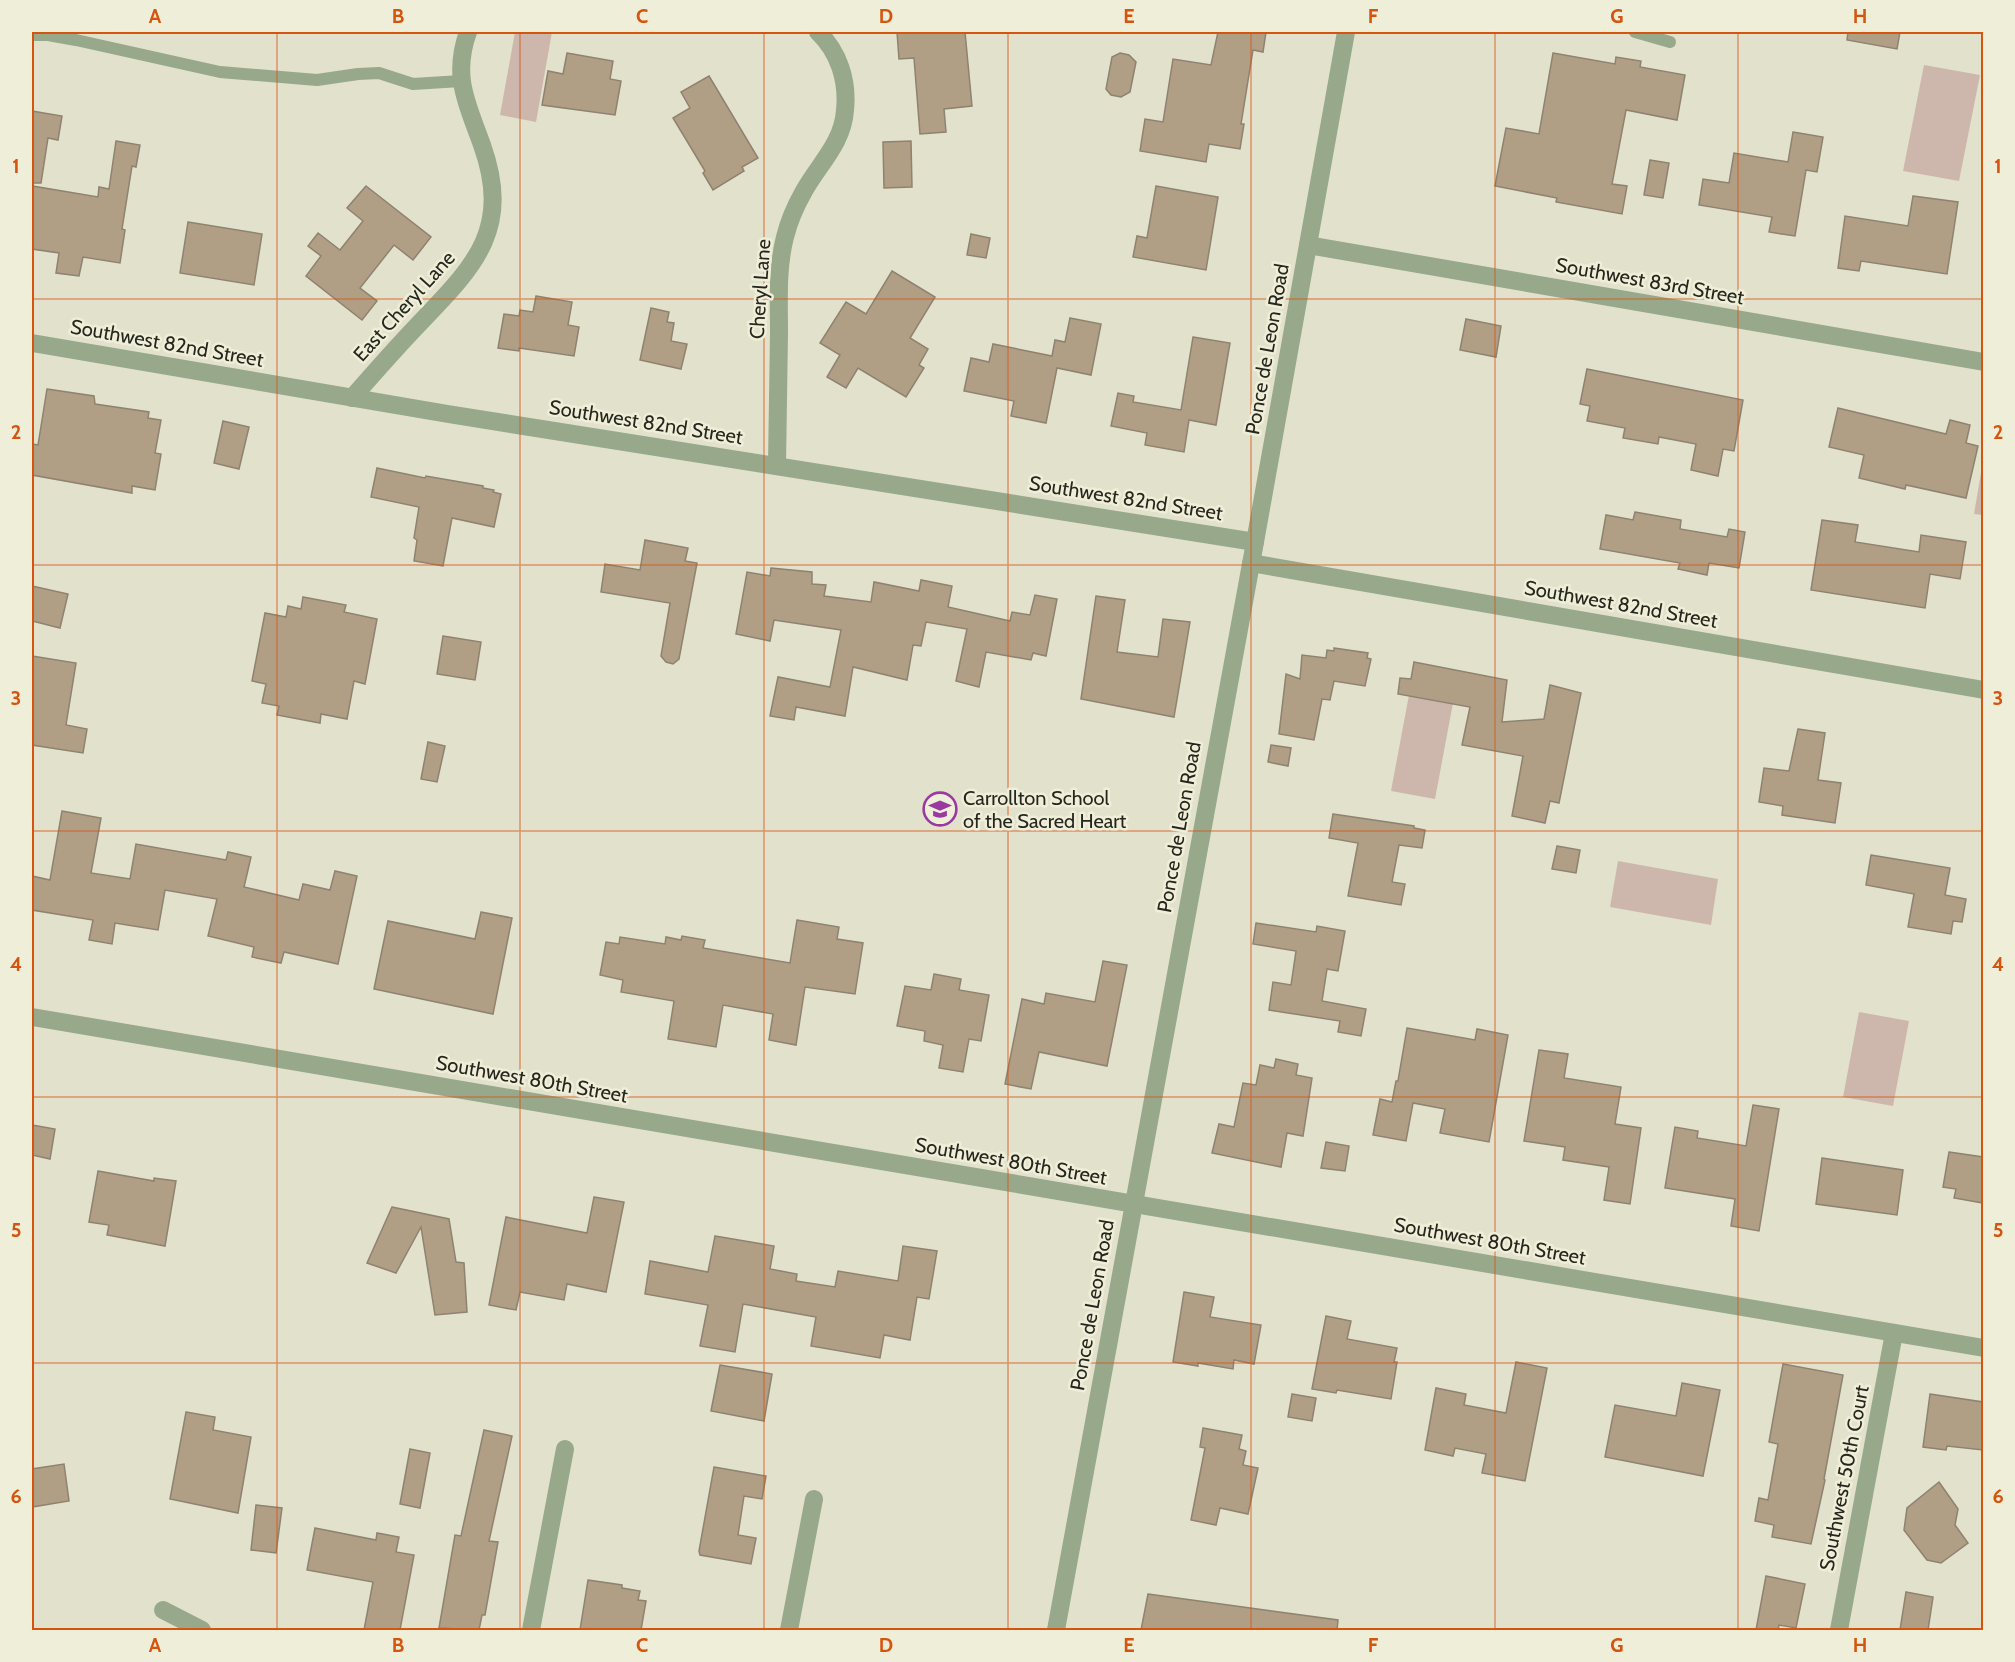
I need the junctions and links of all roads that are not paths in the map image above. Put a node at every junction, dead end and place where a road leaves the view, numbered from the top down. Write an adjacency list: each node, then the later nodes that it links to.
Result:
1 (468, 32): 7 (street, East Cheryl Lane)
2 (818, 32): 12 (street, Cheryl Lane)
3 (1346, 32): 8 (street, Ponce de Leon Road)
4 (1635, 32): 6 (lane)
5 (32, 35): 7 (lane)
6 (1670, 42)
7 (461, 81): 11 (street, East Cheryl Lane)
8 (1308, 245): 10 (street, Southwest 83rd Street); 13 (street, Ponce de Leon Road)
9 (32, 343): 11 (street, Southwest 82nd Street)
10 (1983, 362)
11 (352, 398): 12 (street, Southwest 82nd Street)
12 (777, 465): 13 (street, Southwest 82nd Street)
13 (1255, 542): 14 (street, Ponce de Leon Road)
14 (1251, 563): 15 (street, Southwest 82nd Street); 17 (street, Ponce de Leon Road)
15 (1983, 690)
16 (32, 1017): 17 (street, Southwest 80th Street)
17 (1133, 1204): 18 (street, Southwest 80th Street); 26 (street, Ponce de Leon Road)
18 (1894, 1333): 19 (street, Southwest 80th Street); 27 (street, Southwest 50th Court)
19 (1983, 1348)
20 (565, 1449): 24 (street)
21 (814, 1499): 25 (street)
22 (163, 1611): 23 (street)
23 (202, 1630)
24 (531, 1630)
25 (789, 1630)
26 (1056, 1630)
27 (1839, 1630)

